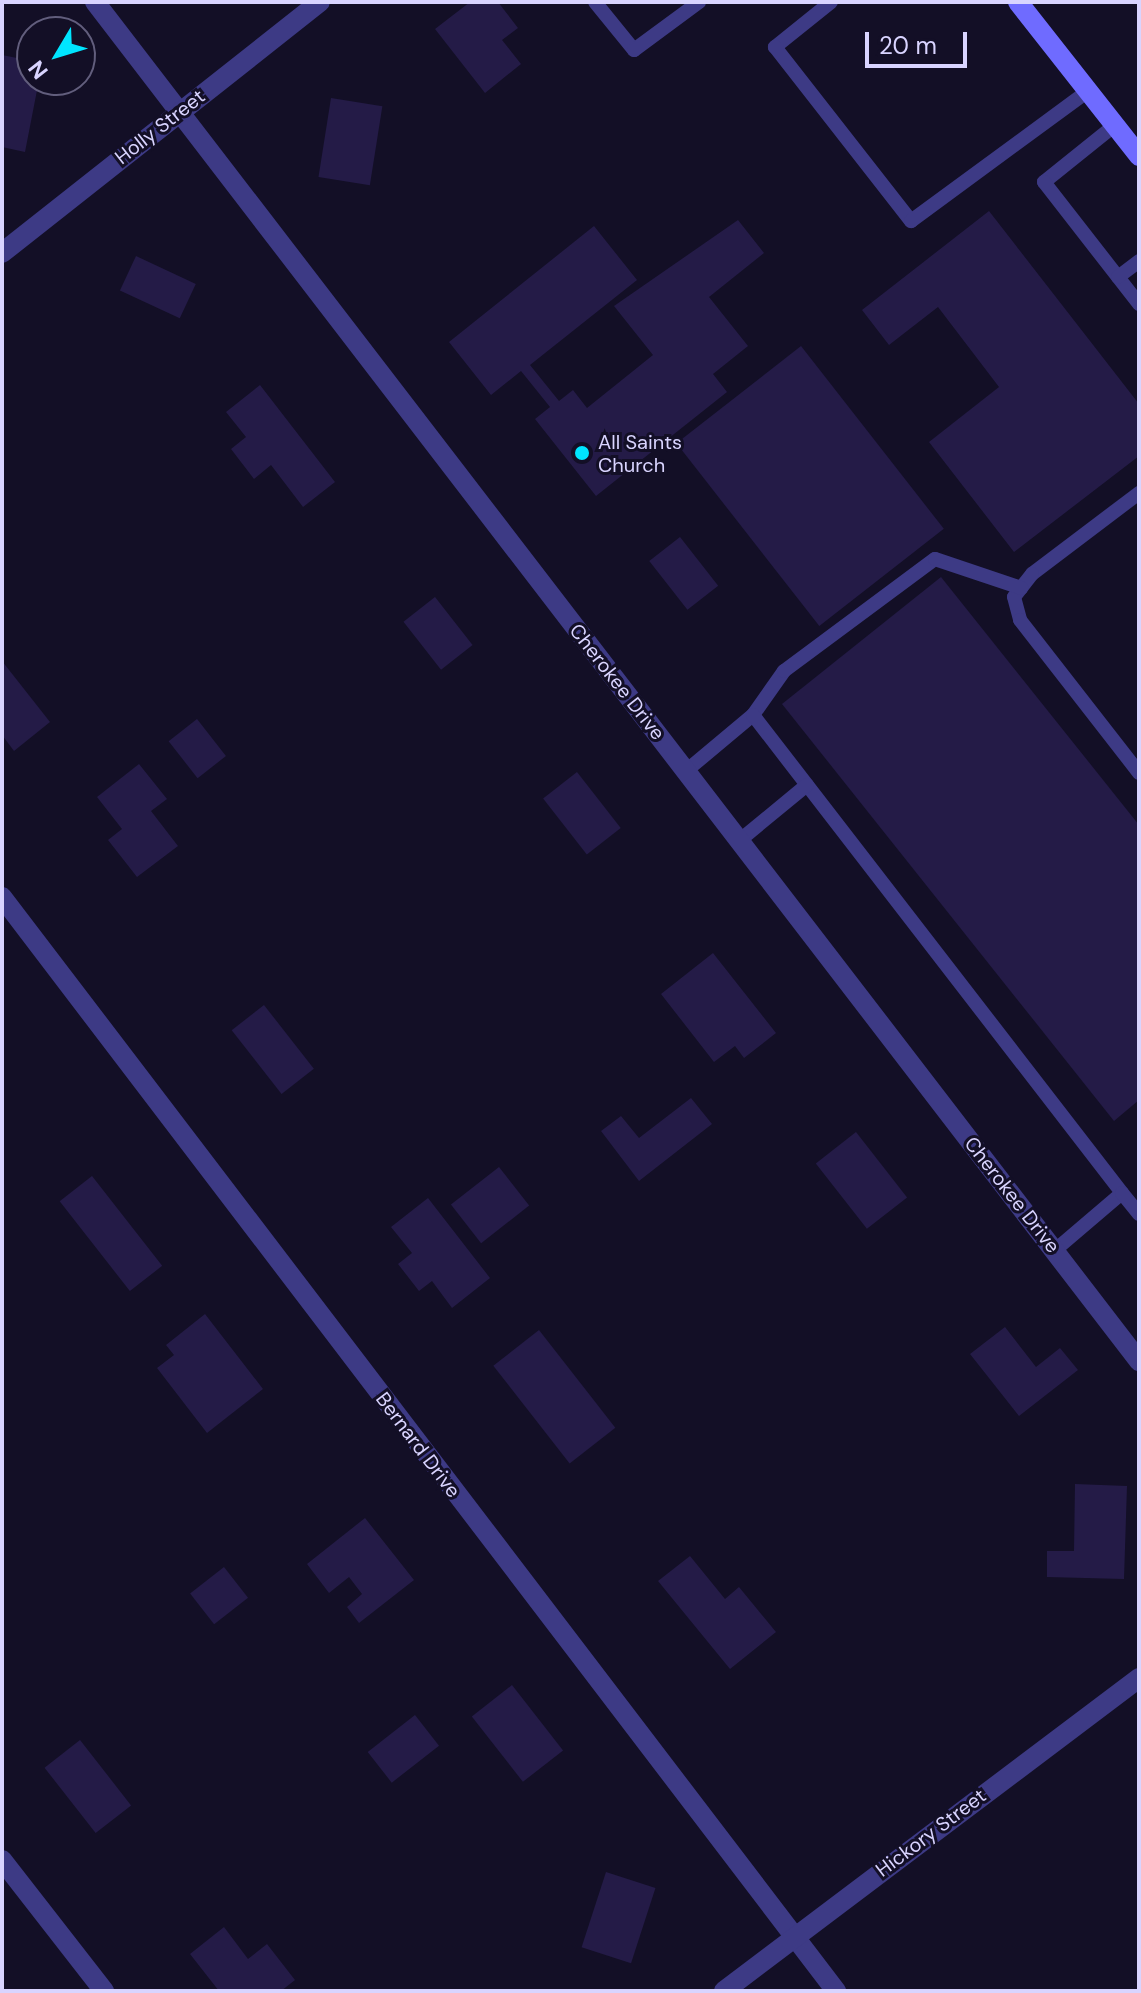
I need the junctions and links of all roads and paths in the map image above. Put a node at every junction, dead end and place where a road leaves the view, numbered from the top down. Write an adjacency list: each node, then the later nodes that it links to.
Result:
1 (95, 2): 8 (street, Cherokee Drive)
2 (320, 2): 8 (street, Holly Street)
3 (595, 2): 4 (lane)
4 (699, 2)
5 (831, 2): 7 (lane)
6 (1018, 2): 7 (main road)
7 (1088, 91): 9 (main road)
8 (179, 111): 11 (street, Holly Street); 18 (street, Cherokee Drive)
9 (1115, 125): 10 (main road); 13 (lane)
10 (1139, 156)
11 (2, 253)
12 (1139, 261): 13 (lane)
13 (1118, 277): 14 (lane)
14 (1139, 304)
15 (1139, 493): 16 (lane)
16 (1021, 588): 17 (lane); 19 (lane)
17 (753, 715): 18 (lane); 20 (lane)
18 (686, 771): 21 (street, Cherokee Drive)
19 (1139, 773)
20 (807, 785): 21 (lane); 23 (lane)
21 (739, 841): 25 (street, Cherokee Drive)
22 (2, 897): 29 (street, Bernard Drive)
23 (1122, 1193): 24 (lane); 25 (lane)
24 (1139, 1214)
25 (1054, 1251): 26 (street, Cherokee Drive)
26 (1136, 1350)
27 (1139, 1678): 29 (street, Hickory Street)
28 (2, 1860): 30 (street)
29 (792, 1937): 31 (street, Hickory Street); 32 (street, Bernard Drive)
30 (104, 1991)
31 (724, 1991)
32 (836, 1991)

